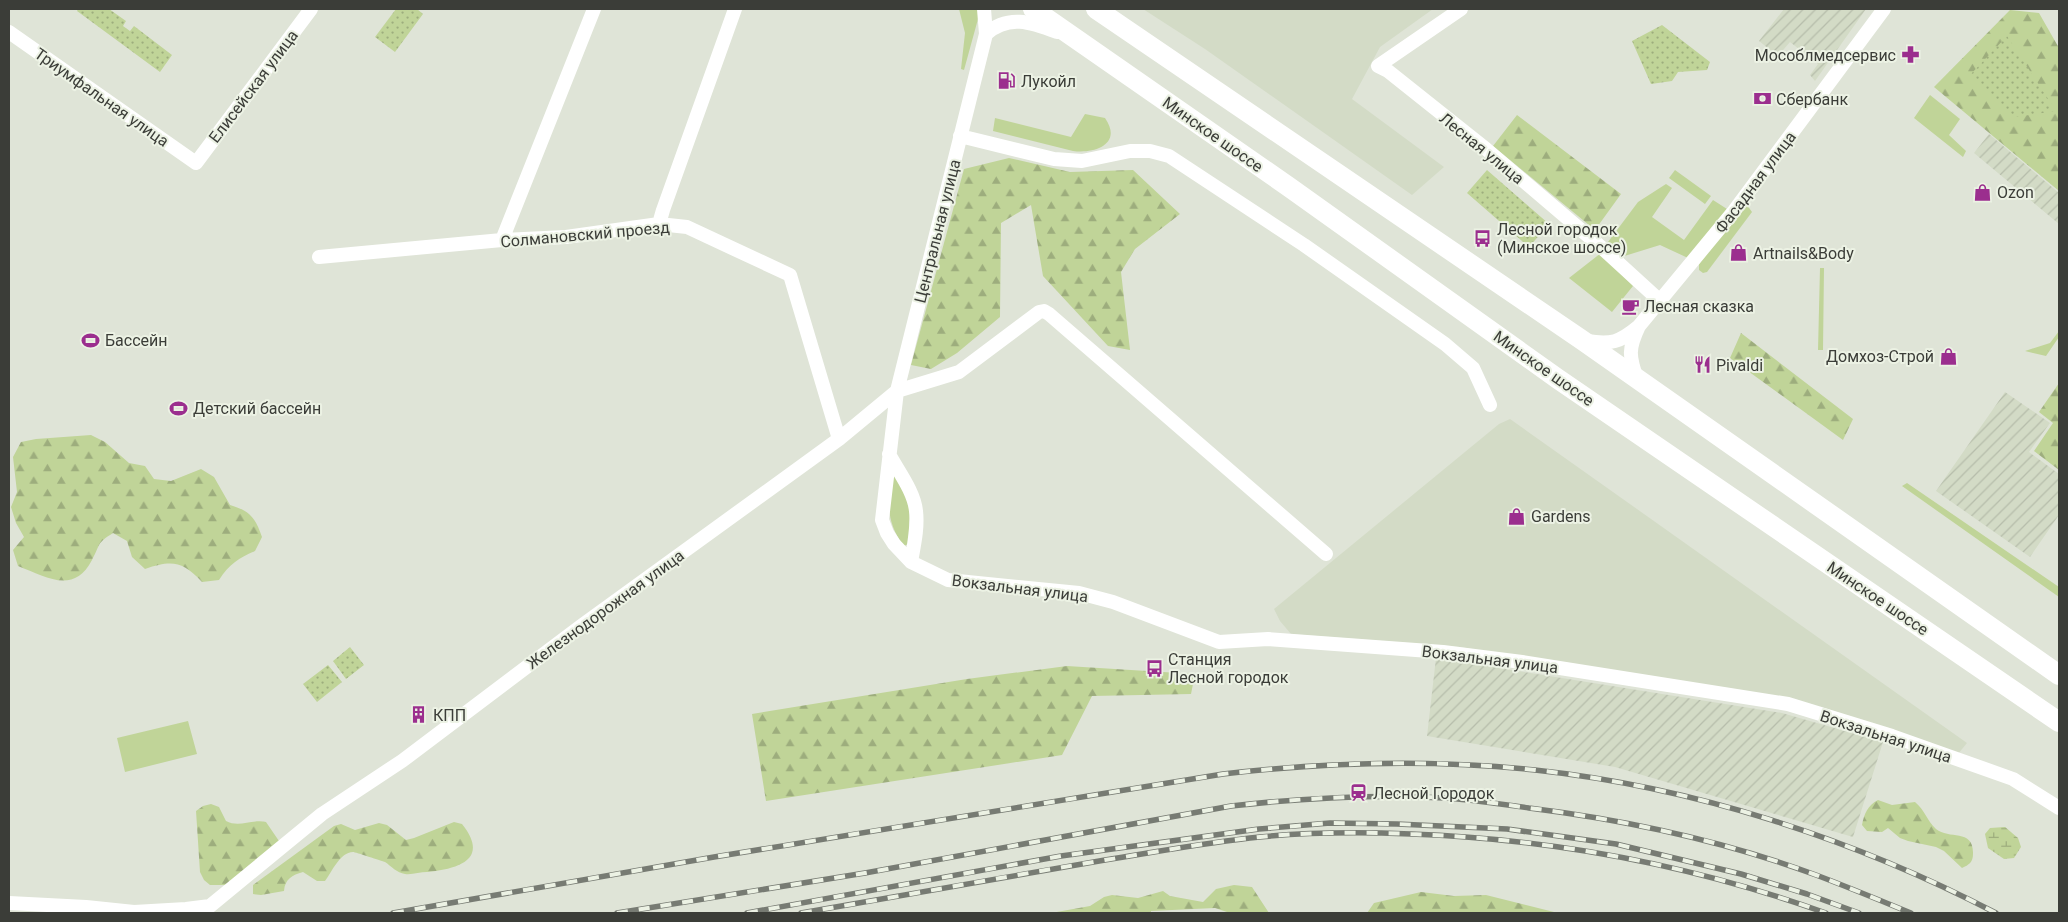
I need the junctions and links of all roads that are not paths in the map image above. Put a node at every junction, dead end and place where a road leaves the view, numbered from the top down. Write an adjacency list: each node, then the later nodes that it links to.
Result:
1 (311, 9): 13 (street, Елисейская улица)
2 (594, 9): 15 (street)
3 (736, 9): 14 (street)
4 (984, 9): 10 (street, Центральная улица)
5 (1033, 9): 11 (highway, Минское шоссе)
6 (1096, 9): 19 (highway)
7 (1461, 9): 17 (street, Лесная улица)
8 (1884, 9): 17 (street, Фасадная улица)
9 (9, 32): 13 (street, Триумфальная улица)
10 (986, 34): 11 (street); 12 (street, Центральная улица)
11 (1080, 42): 28 (highway, Минское шоссе)
12 (960, 136): 21 (street, Центральная улица); 22 (street)
13 (196, 163)
14 (659, 224): 15 (street, Солмановский проезд); 23 (street, Солмановский проезд)
15 (502, 240): 16 (street, Солмановский проезд)
16 (319, 258)
17 (1659, 300): 18 (street, Фасадная улица)
18 (1639, 326): 19 (street, Фасадная улица); 20 (street, Фасадная улица)
19 (1582, 340): 20 (highway)
20 (1637, 379): 27 (highway)
21 (897, 391): 23 (street, Железнодорожная улица); 24 (street, Центральная улица); 25 (street)
22 (1490, 405)
23 (839, 439): 30 (street, Железнодорожная улица)
24 (888, 454): 26 (street); 26 (street, Центральная улица)
25 (1326, 554)
26 (911, 562): 29 (street, Вокзальная улица)
27 (2059, 675)
28 (2059, 722)
29 (2059, 808)
30 (9, 903)

